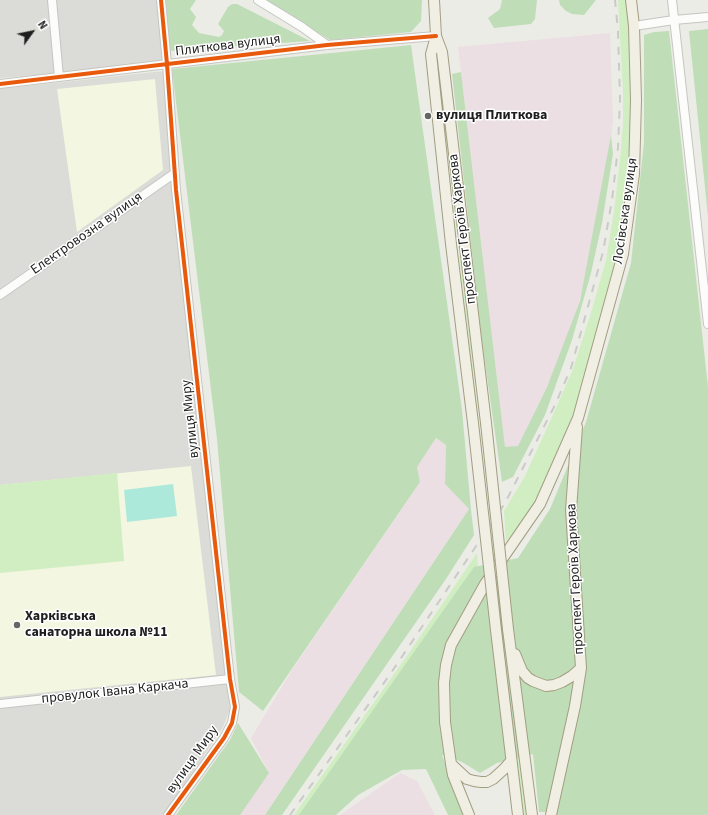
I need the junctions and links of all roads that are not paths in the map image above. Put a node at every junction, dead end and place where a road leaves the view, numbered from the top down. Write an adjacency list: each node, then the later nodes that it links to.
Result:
1 (52, 0): 13 (street)
2 (160, 0): 12 (street, вулиця Миру)
3 (258, 0): 11 (street)
4 (434, 0): 10 (main road, проспект Героїв Харкова)
5 (631, 0): 9 (main road, Лосівська вулиця)
6 (672, 0): 8 (street)
7 (708, 17): 8 (street)
8 (674, 20): 9 (street); 16 (street)
9 (634, 26): 19 (main road, Лосівська вулиця)
10 (436, 36): 11 (street, Плиткова вулиця); 20 (main road, проспект Героїв Харкова, bridge); 24 (main road, проспект Героїв Харкова, bridge)
11 (327, 45): 12 (street, Плиткова вулиця)
12 (167, 64): 13 (street, Плиткова вулиця); 15 (street, вулиця Миру)
13 (60, 77): 14 (street, Плиткова вулиця)
14 (0, 84)
15 (175, 173): 17 (street, Електровозна вулиця); 22 (street, вулиця Миру)
16 (705, 268): 18 (street)
17 (0, 295)
18 (708, 324)
19 (578, 418): 21 (main road, проспект Героїв Харкова); 25 (main road)
20 (510, 642): 21 (main road); 29 (main road)
21 (581, 668): 30 (main road, проспект Героїв Харкова)
22 (230, 679): 23 (street, провулок Івана Каркача); 26 (street, вулиця Миру)
23 (0, 704)
24 (511, 761): 25 (main road); 28 (main road)
25 (451, 764): 27 (main road)
26 (168, 815)
27 (469, 815)
28 (518, 815)
29 (532, 815)
30 (551, 815)

